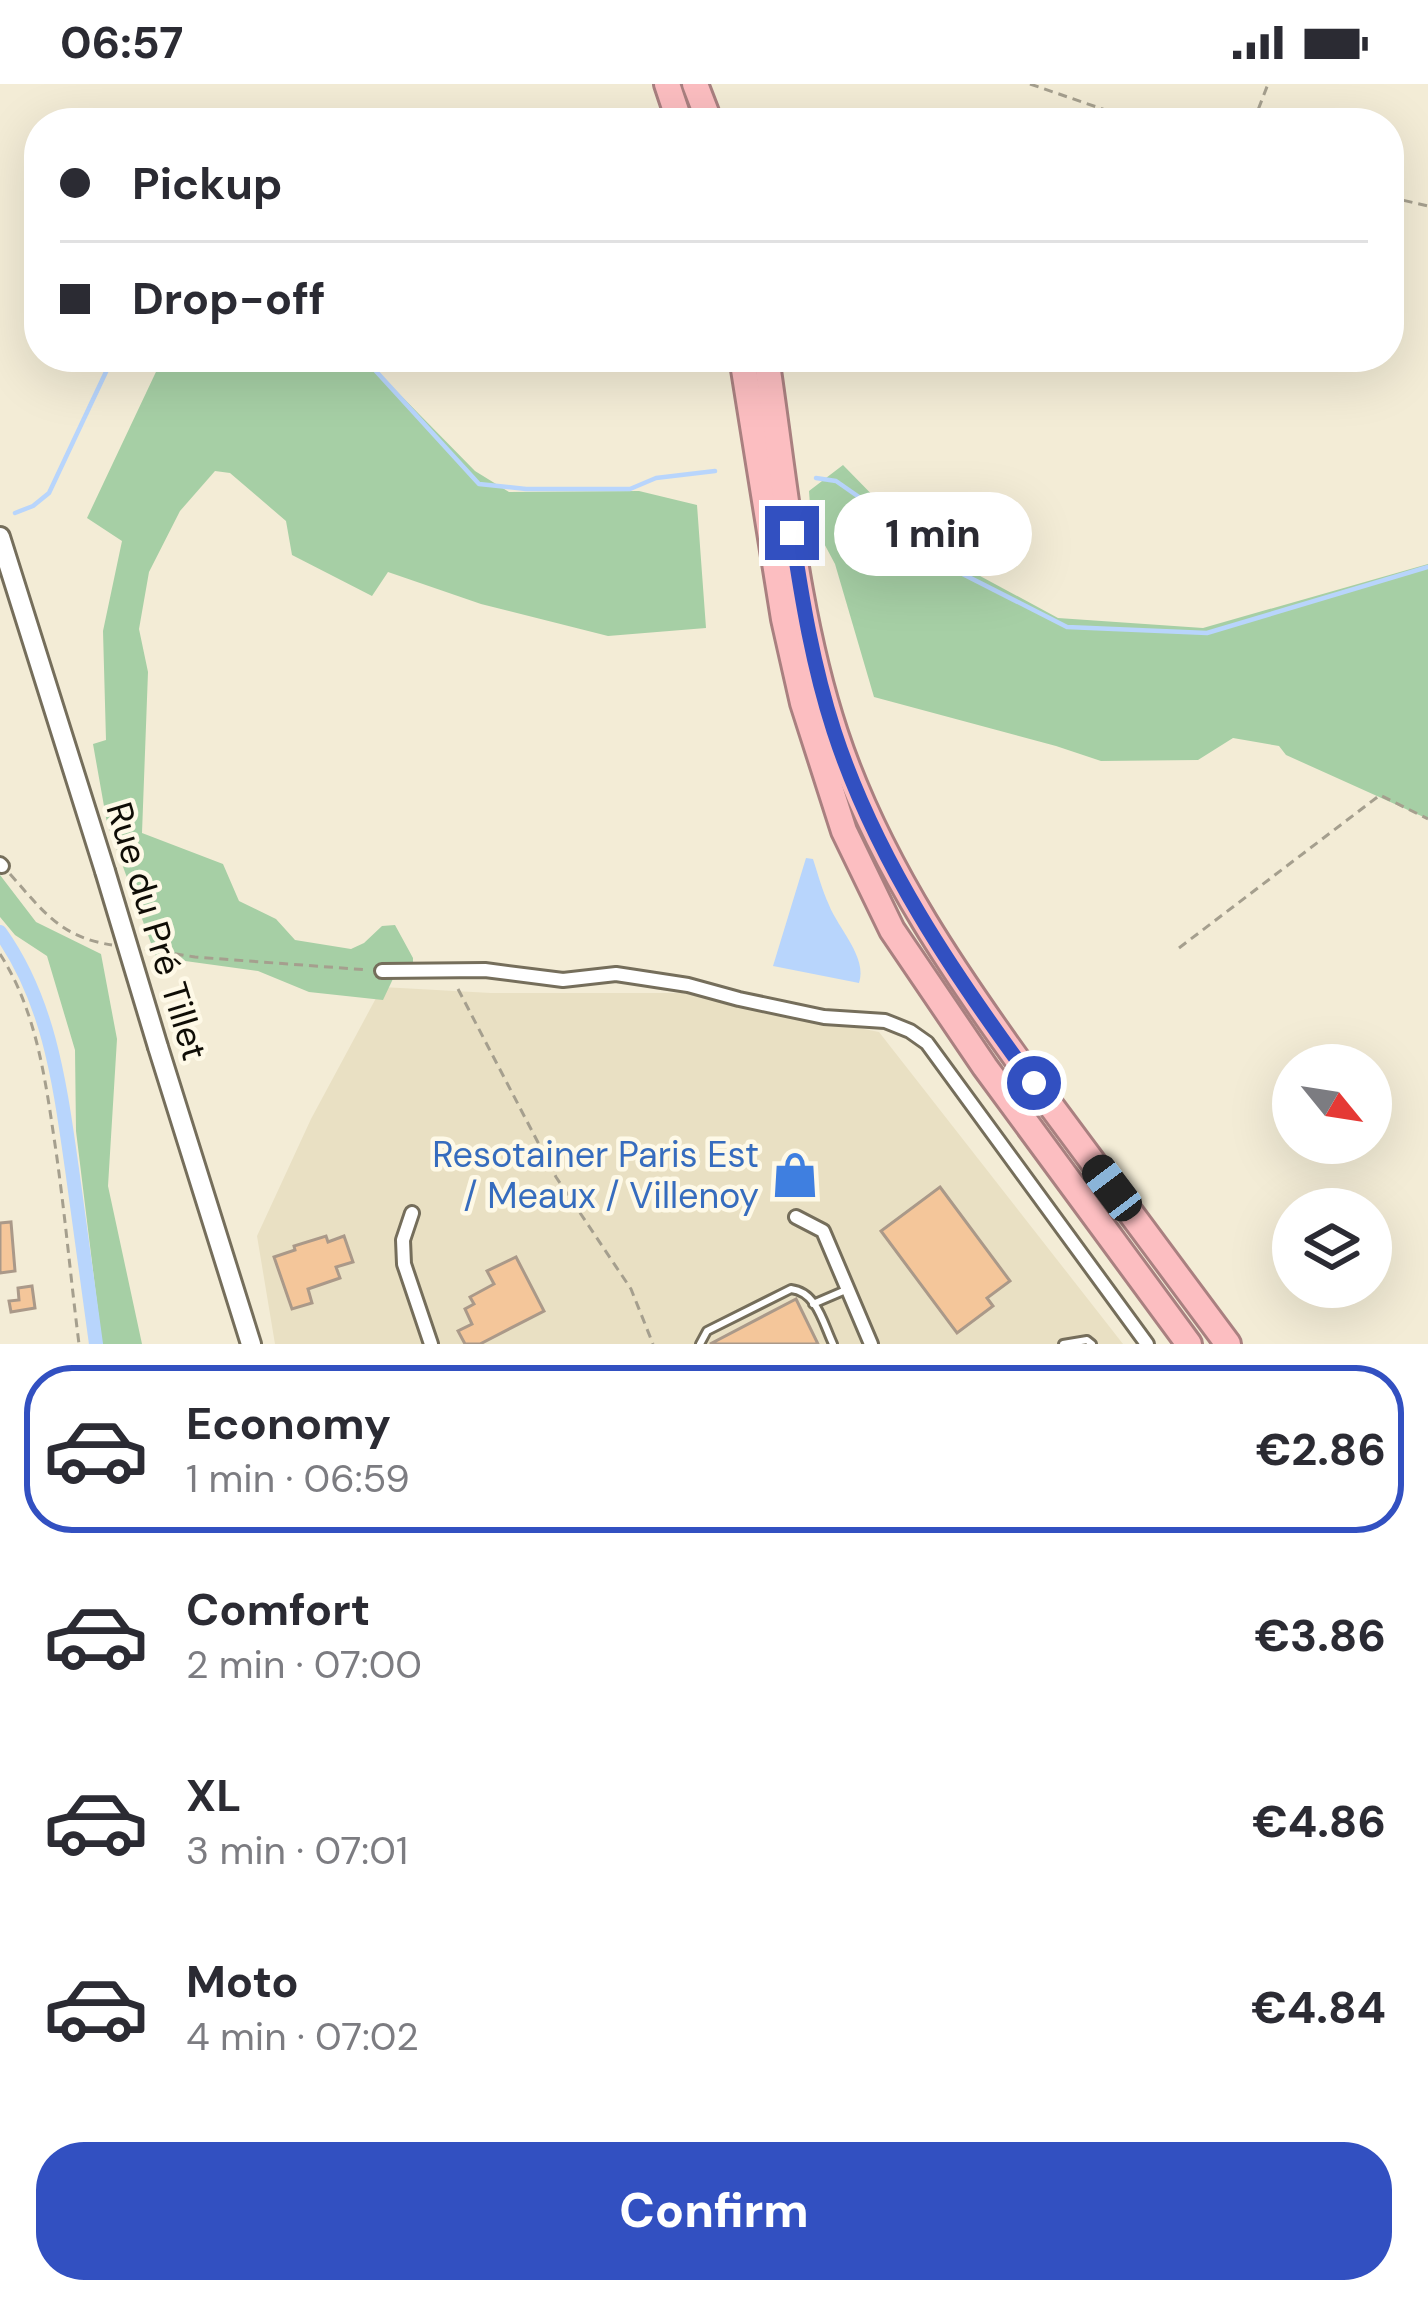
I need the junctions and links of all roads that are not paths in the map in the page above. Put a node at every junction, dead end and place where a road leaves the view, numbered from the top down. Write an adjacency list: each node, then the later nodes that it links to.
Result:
1 (744, 372): 17 (highway)
2 (768, 372): 18 (highway)
3 (0, 537): 9 (street, Rue du Pré Tillet, bridge)
4 (382, 971): 16 (street)
5 (412, 1213): 10 (street)
6 (796, 1217): 7 (street)
7 (848, 1289): 8 (lane); 13 (street)
8 (814, 1304): 11 (lane); 12 (lane)
9 (251, 1344)
10 (431, 1344)
11 (700, 1344)
12 (833, 1344)
13 (871, 1344)
14 (1064, 1344): 15 (lane)
15 (1092, 1344)
16 (1147, 1344)
17 (1189, 1344)
18 (1228, 1344)

